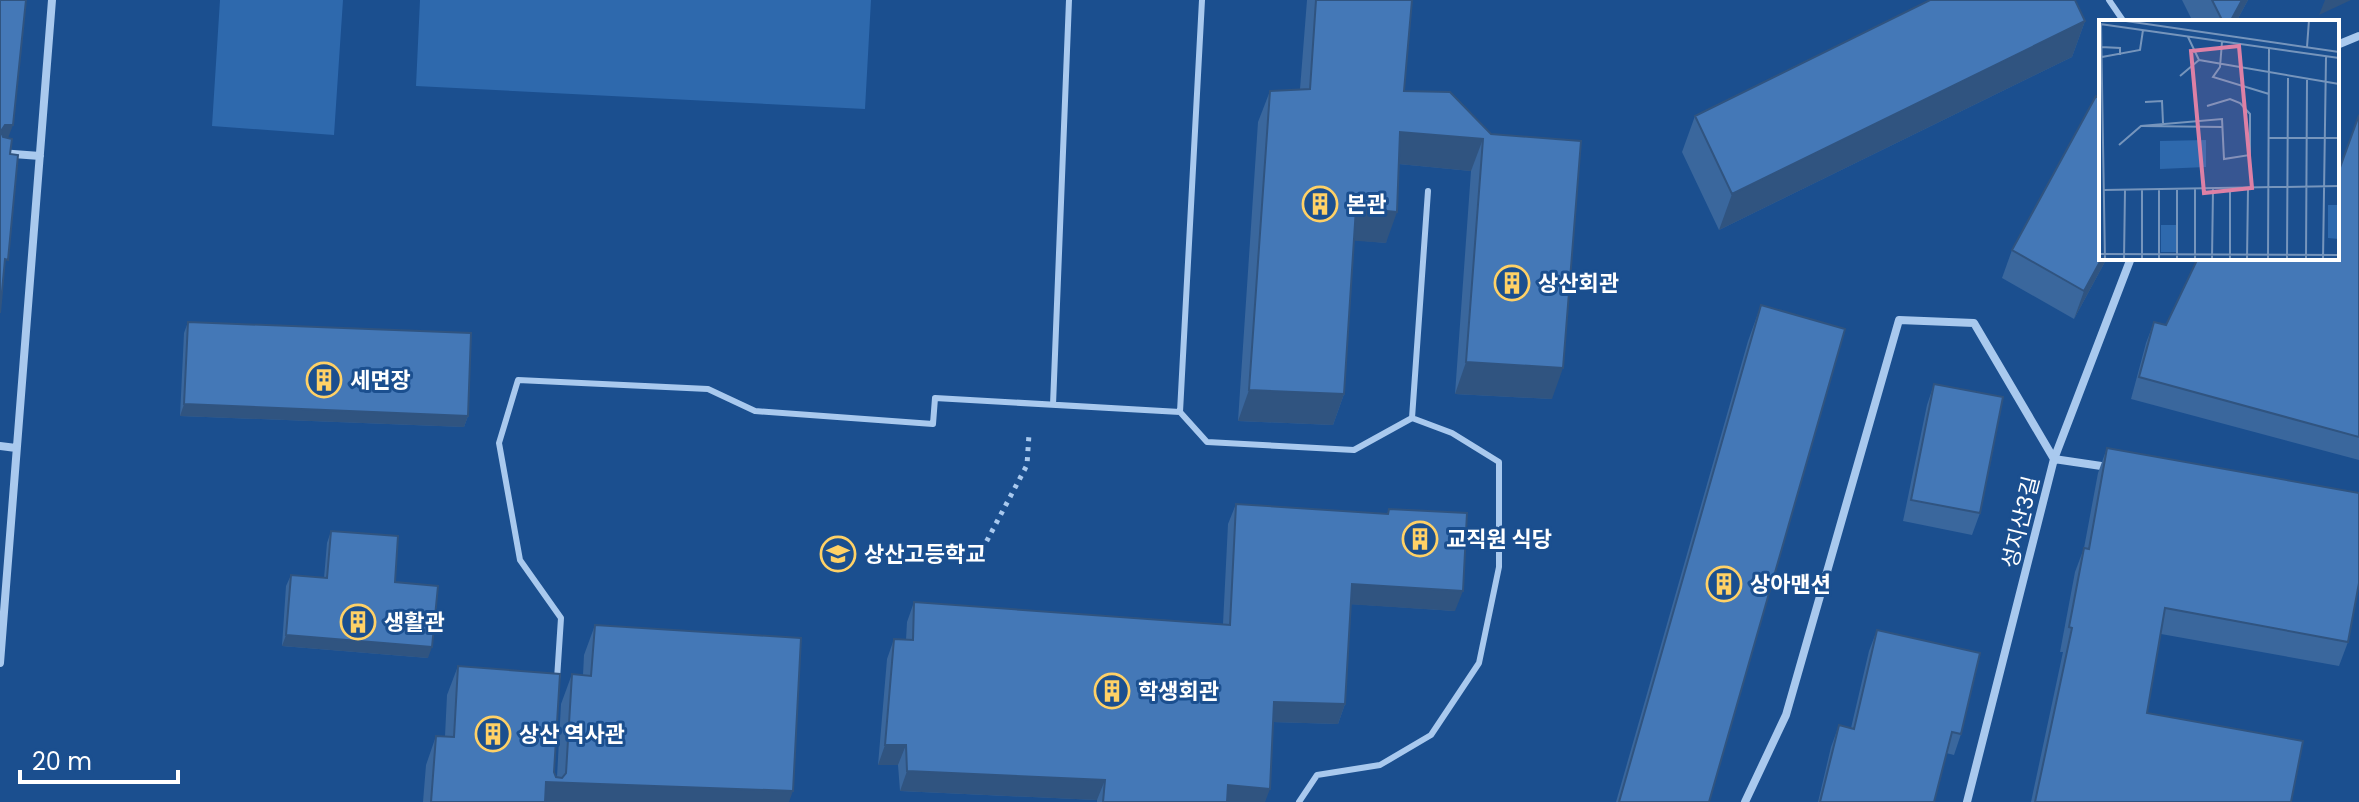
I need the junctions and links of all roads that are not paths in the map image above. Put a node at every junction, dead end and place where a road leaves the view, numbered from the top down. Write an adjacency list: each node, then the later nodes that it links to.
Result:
1 (52, 0): 9 (street)
2 (1069, 0): 12 (lane)
3 (1202, 0): 13 (lane)
4 (2109, 0): 5 (lane)
5 (2123, 20)
6 (2359, 36): 7 (street)
7 (2339, 44)
8 (0, 153): 9 (street)
9 (40, 156): 16 (street)
10 (1428, 191): 14 (lane)
11 (2130, 260): 17 (street, 성지산3길)
12 (1053, 405): 13 (lane); 20 (lane)
13 (1180, 412): 14 (lane)
14 (1412, 418): 21 (lane)
15 (0, 446): 16 (street)
16 (16, 448): 19 (street)
17 (2054, 459): 18 (street); 22 (street); 23 (street, 성지산3길)
18 (2115, 468)
19 (0, 663)
20 (556, 695)
21 (1299, 802)
22 (1745, 802)
23 (1967, 802)

